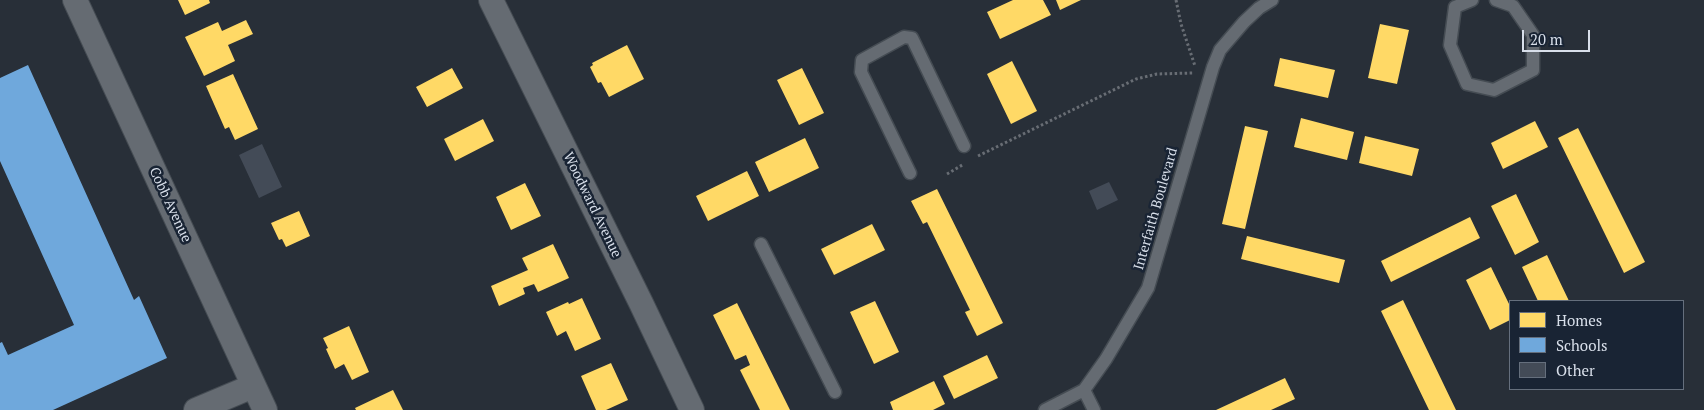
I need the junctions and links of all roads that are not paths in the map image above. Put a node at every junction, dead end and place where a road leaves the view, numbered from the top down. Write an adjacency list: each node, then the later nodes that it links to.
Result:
1 (75, 0): 10 (street, Cobb Avenue)
2 (491, 0): 15 (street, Woodward Avenue)
3 (1272, 0): 11 (lane, Interfaith Boulevard)
4 (1472, 0): 6 (lane)
5 (1496, 0): 6 (lane)
6 (1450, 4)
7 (964, 146): 8 (lane)
8 (910, 173)
9 (761, 244): 12 (lane)
10 (253, 386): 13 (street); 14 (street, Cobb Avenue)
11 (1084, 390): 16 (lane, Interfaith Boulevard); 17 (lane)
12 (835, 392)
13 (196, 410)
14 (265, 410)
15 (692, 410)
16 (1045, 410)
17 (1094, 410)

